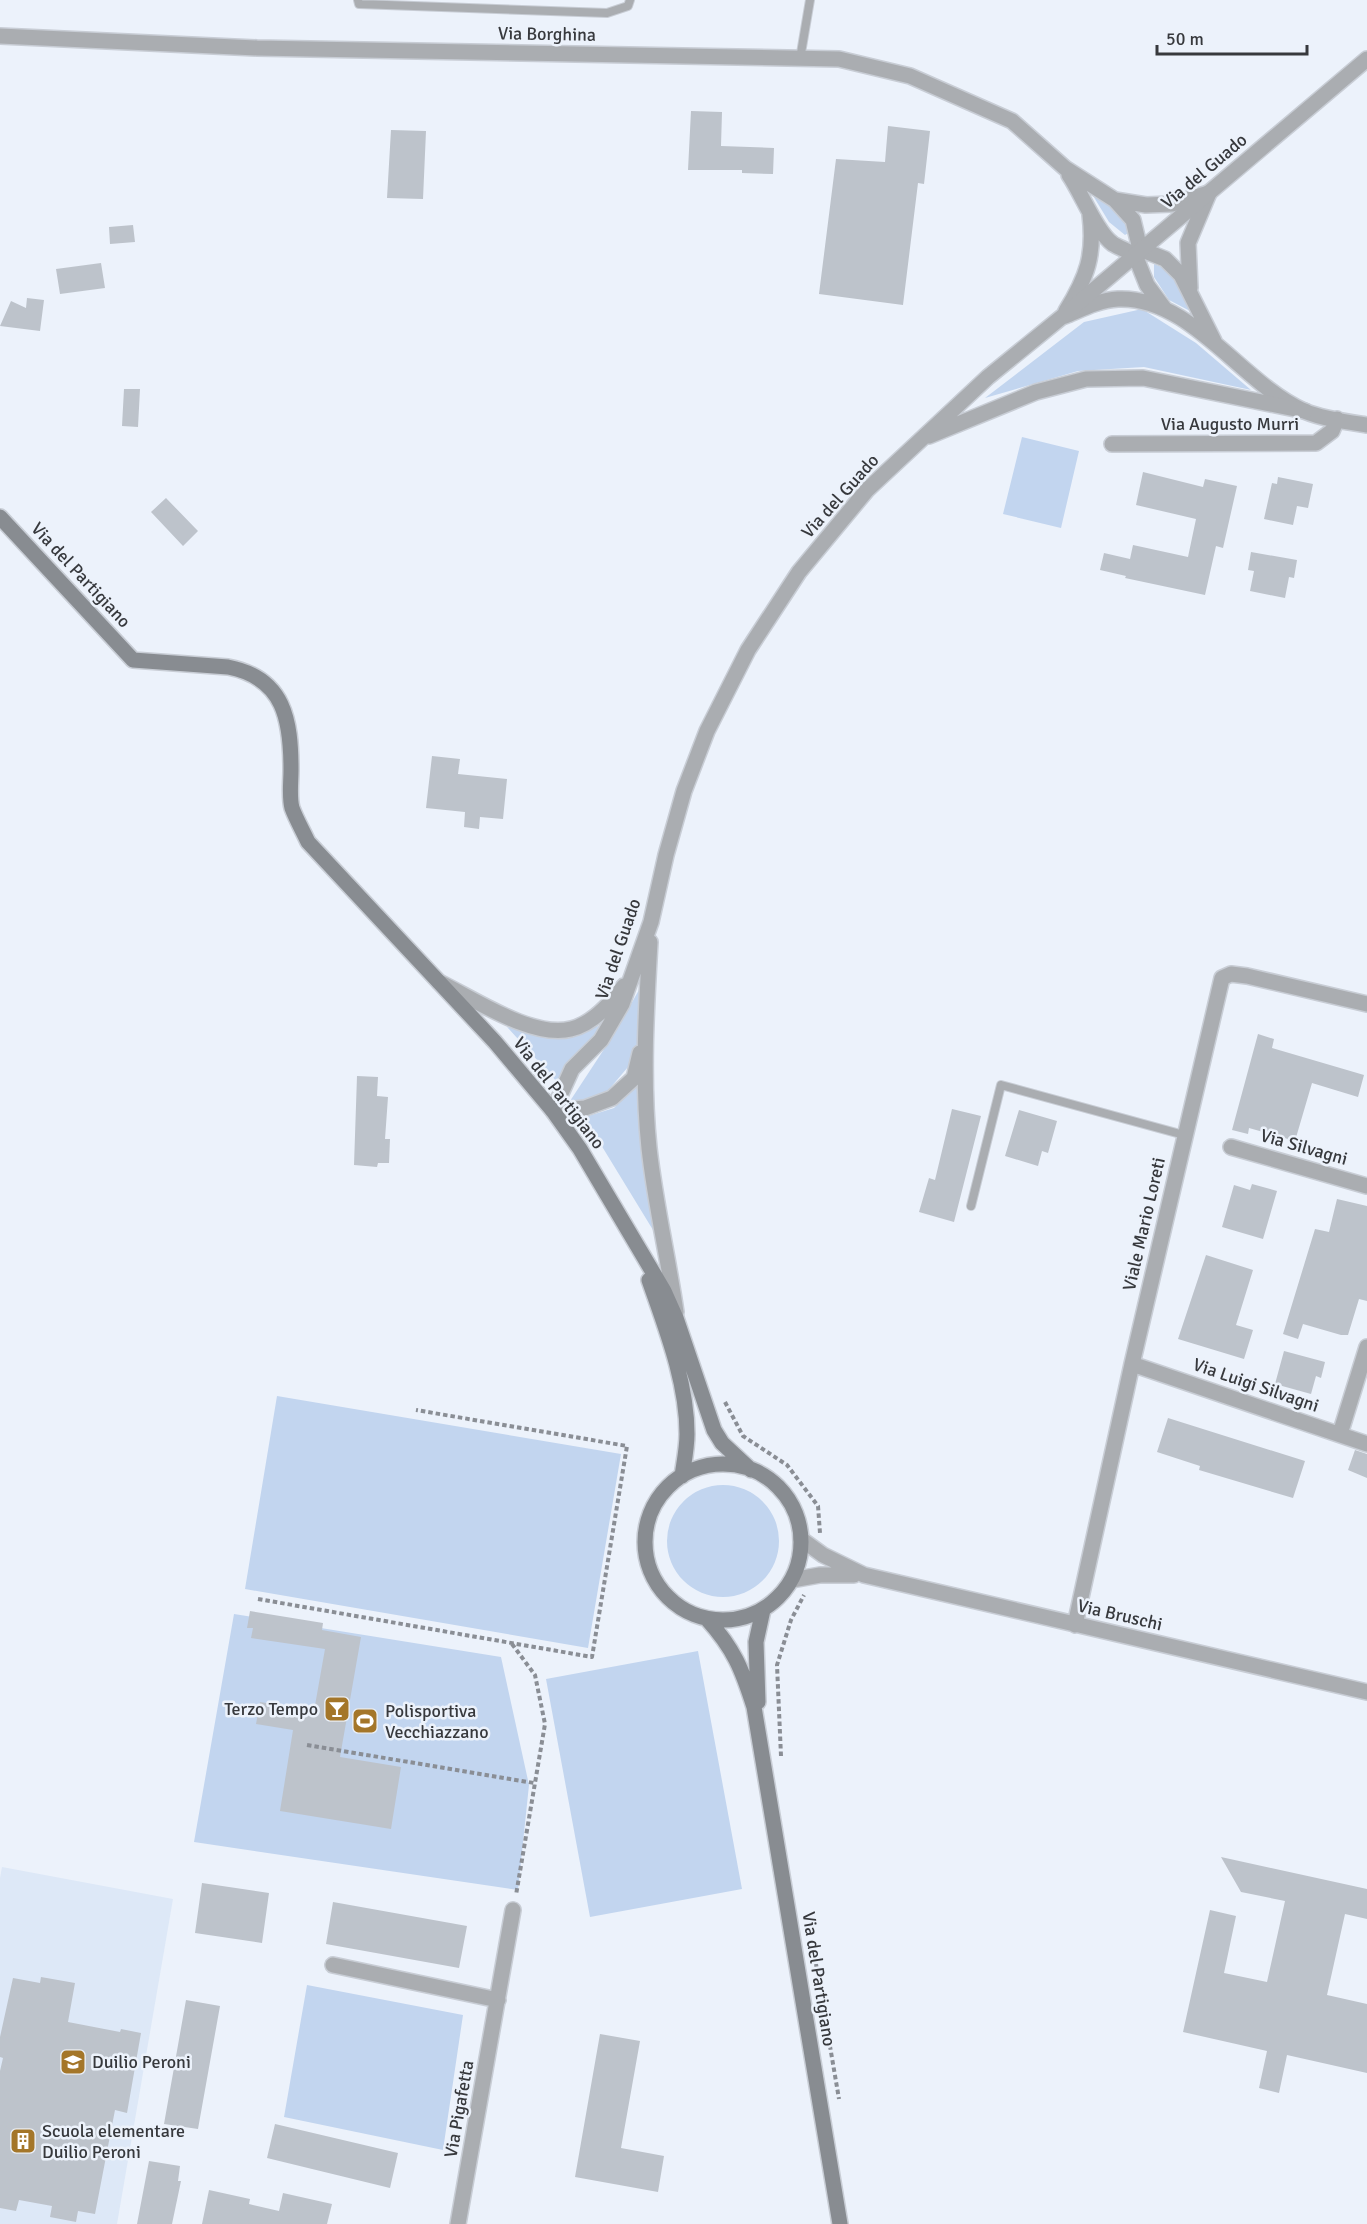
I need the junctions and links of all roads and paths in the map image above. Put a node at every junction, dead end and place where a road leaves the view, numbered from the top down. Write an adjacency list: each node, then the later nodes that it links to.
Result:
1 (358, 0): 2 (lane)
2 (630, 0)
3 (810, 0): 5 (lane)
4 (0, 36): 5 (street, Via Borghina)
5 (800, 58): 7 (street, Via Borghina)
6 (1367, 59): 8 (street, Via del Guado)
7 (1065, 168): 9 (street, Via Borghina); 10 (street, Via Borghina)
8 (1209, 193): 9 (street, Via Borghina); 11 (street, Via del Guado); 12 (street, Via Augusto Murri)
9 (1115, 201): 11 (street, Via Borghina)
10 (1090, 213): 11 (street, Via Borghina); 14 (street)
11 (1138, 252): 12 (street, Via Augusto Murri); 13 (street, Via Augusto Murri); 14 (street, Via del Guado)
12 (1190, 294): 15 (street, Via Augusto Murri)
13 (1166, 310): 14 (street, Via Augusto Murri); 15 (street, Via Augusto Murri)
14 (1063, 316): 19 (street, Via del Guado)
15 (1214, 341): 16 (street, Via Augusto Murri)
16 (1305, 411): 17 (street, Via Augusto Murri); 19 (street)
17 (1337, 419): 18 (street, Via Augusto Murri); 20 (street, Via Augusto Murri)
18 (1367, 425)
19 (921, 440): 22 (street, Via del Guado)
20 (1112, 444)
21 (0, 517): 24 (main road, Via del Partigiano)
22 (651, 922): 23 (street, Via del Guado); 26 (street)
23 (634, 971): 24 (street); 27 (street, Via del Guado)
24 (439, 982): 27 (main road, Via del Partigiano)
25 (1367, 1004): 28 (street, Viale Mario Loreti)
26 (646, 1027): 27 (street); 33 (street)
27 (553, 1110): 32 (main road, Via del Partigiano)
28 (1184, 1135): 31 (lane); 35 (street, Viale Mario Loreti)
29 (1231, 1146): 30 (street, Via Silvagni)
30 (1367, 1186)
31 (970, 1206)
32 (633, 1238): 33 (main road, Via del Partigiano); 41 (main road, Via del Partigiano)
33 (676, 1317): 40 (main road, Via del Partigiano)
34 (1367, 1347): 38 (street)
35 (1132, 1364): 38 (street, Via Luigi Silvagni); 50 (street, Viale Mario Loreti)
36 (724, 1401): 43 (path)
37 (416, 1410): 51 (path)
38 (1340, 1434): 39 (street, Via Luigi Silvagni)
39 (1367, 1444)
40 (752, 1470): 41 (main road); 42 (main road)
41 (682, 1476): 49 (main road)
42 (801, 1539): 43 (street, Via Bruschi); 46 (main road)
43 (823, 1555): 45 (street, Via Bruschi)
44 (820, 1575): 45 (street, Via Bruschi); 46 (street, Via Bruschi); 55 (path)
45 (864, 1575): 50 (street, Via Bruschi)
46 (792, 1580): 48 (main road)
47 (258, 1599): 51 (path)
48 (763, 1610): 49 (main road); 53 (main road, Via del Partigiano)
49 (707, 1619): 53 (main road, Via del Partigiano)
50 (1074, 1625): 52 (street, Via Bruschi)
51 (511, 1643): 56 (path)
52 (1367, 1692)
53 (761, 1741): 63 (main road, Via del Partigiano)
54 (307, 1745): 56 (path)
55 (781, 1756)
56 (534, 1783): 57 (path)
57 (513, 1910): 60 (street, Via Pigafetta)
58 (815, 1955): 61 (path)
59 (333, 1965): 60 (street)
60 (498, 2000): 62 (street, Via Pigafetta)
61 (840, 2107)
62 (458, 2224)
63 (840, 2224)

